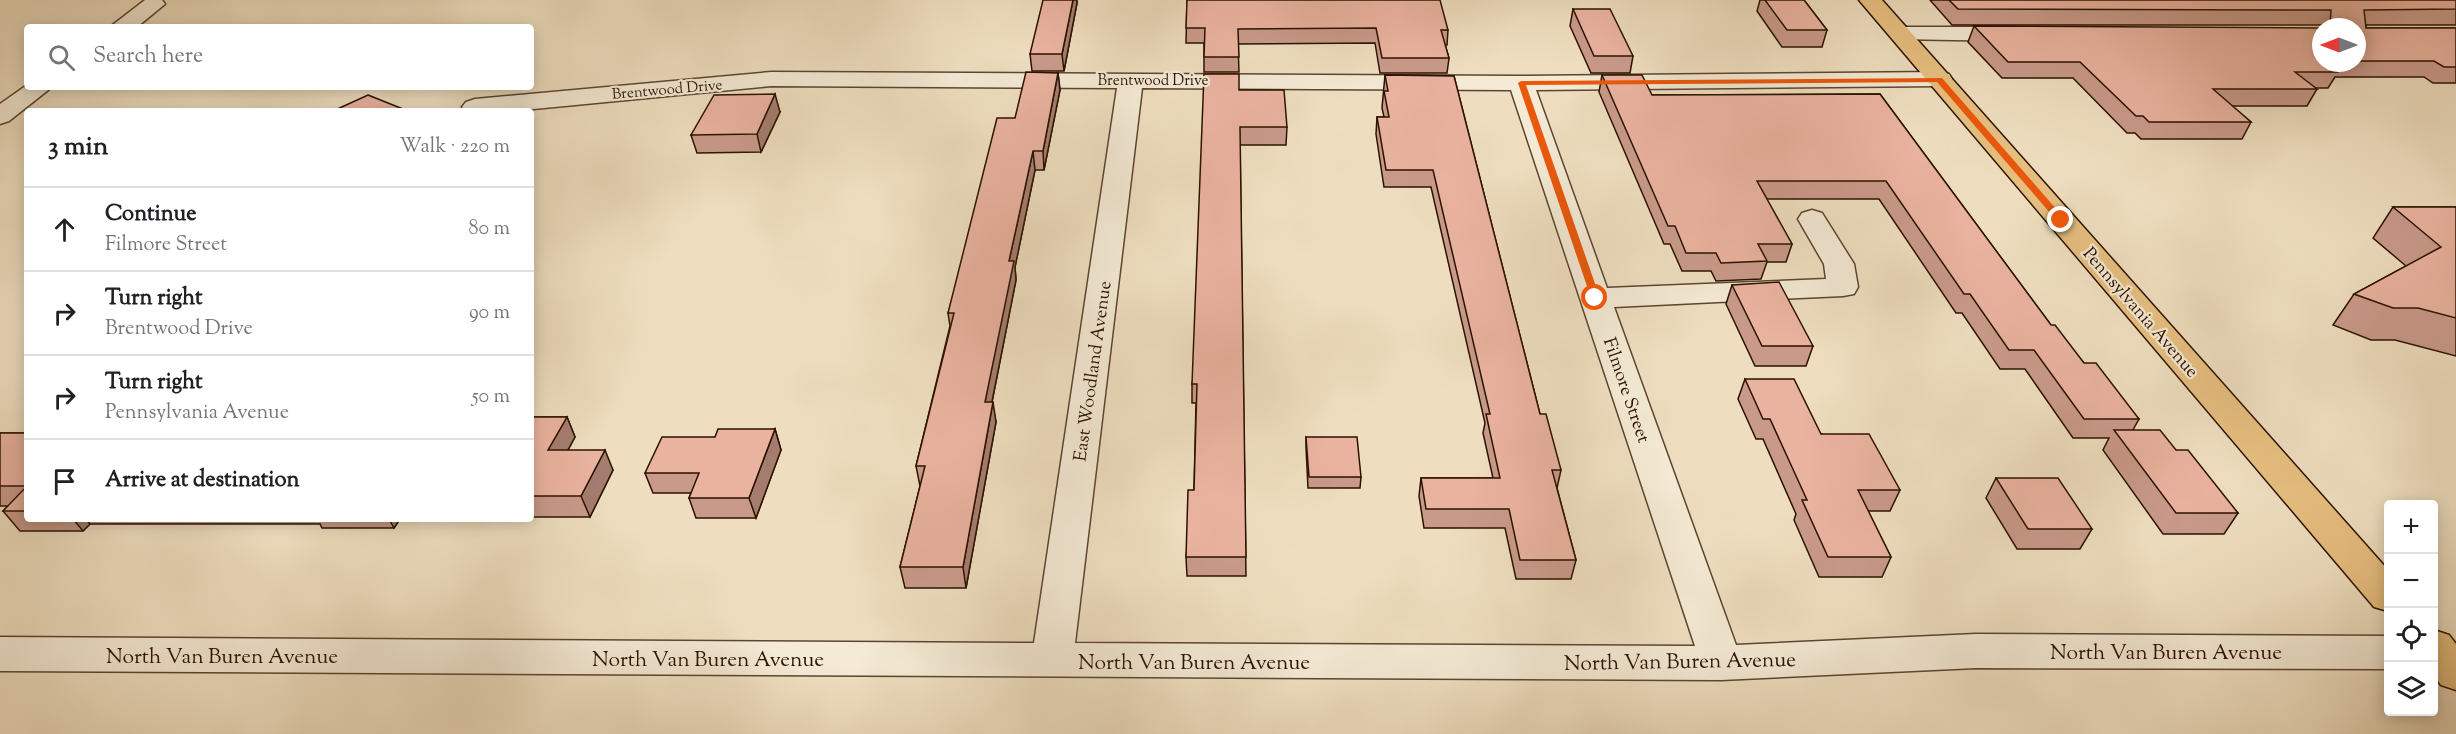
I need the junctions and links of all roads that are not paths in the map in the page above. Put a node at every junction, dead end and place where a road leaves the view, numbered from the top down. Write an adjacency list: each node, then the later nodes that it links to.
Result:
1 (1870, 0): 4 (main road, Pennsylvania Avenue)
2 (154, 3): 3 (street)
3 (126, 24)
4 (1901, 34): 5 (street); 6 (main road, Pennsylvania Avenue)
5 (2041, 34)
6 (1940, 79): 8 (street, Brentwood Drive); 14 (main road, Pennsylvania Avenue)
7 (1131, 80): 8 (street, Brentwood Drive); 10 (street, Brentwood Drive); 17 (street, East Woodland Avenue)
8 (1521, 83): 13 (street, Filmore Street)
9 (36, 90): 11 (street)
10 (476, 107)
11 (0, 116)
12 (1812, 219): 13 (street)
13 (1595, 298): 18 (street, Filmore Street)
14 (2384, 591)
15 (2384, 653): 18 (street, North Van Buren Avenue)
16 (0, 654): 17 (street, North Van Buren Avenue)
17 (1052, 661): 18 (street, North Van Buren Avenue)
18 (1721, 663)

